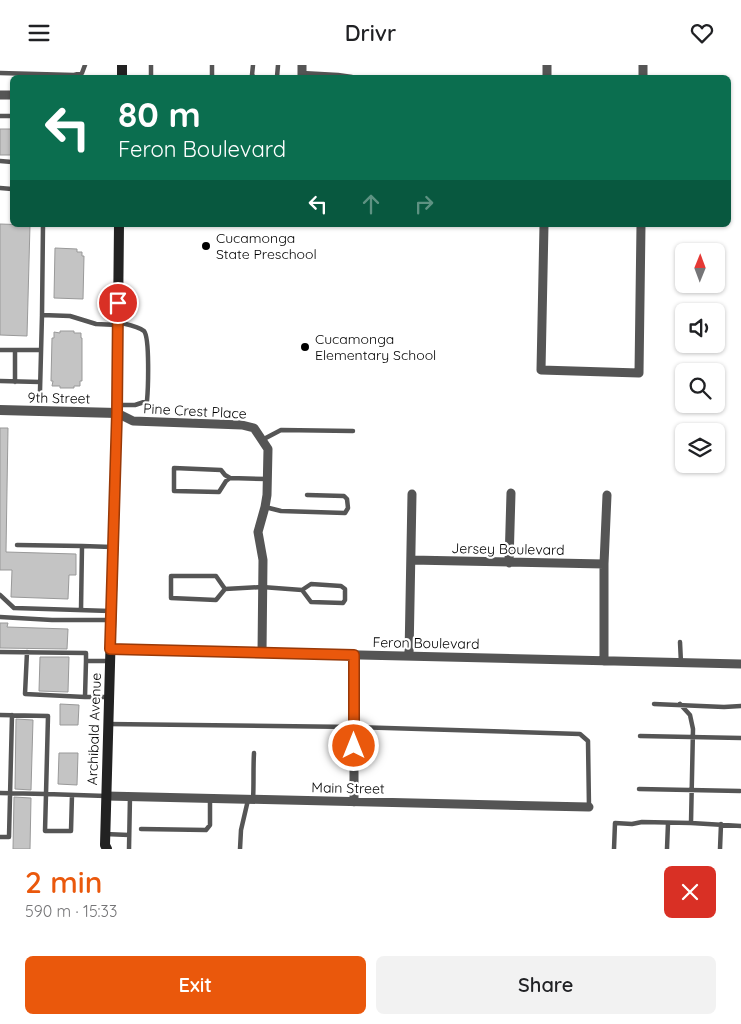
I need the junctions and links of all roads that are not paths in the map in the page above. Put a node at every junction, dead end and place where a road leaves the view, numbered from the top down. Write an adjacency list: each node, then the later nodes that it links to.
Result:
1 (85, 65): 5 (lane)
2 (302, 72): 6 (lane)
3 (0, 73): 4 (lane)
4 (34, 75)
5 (74, 75)
6 (338, 75)
7 (43, 227): 11 (lane)
8 (119, 227): 12 (main road, Archibald Avenue)
9 (544, 227): 10 (street)
10 (641, 227)
11 (42, 315): 12 (lane); 15 (lane)
12 (118, 323): 20 (main road, Archibald Avenue); 20 (lane)
13 (0, 350): 14 (lane)
14 (15, 350): 15 (lane); 17 (lane)
15 (41, 350): 18 (lane)
16 (0, 381): 17 (lane)
17 (15, 381): 18 (lane)
18 (40, 382): 19 (lane)
19 (40, 391)
20 (117, 409): 21 (street, 9th Street); 23 (street, Pine Crest Place); 33 (main road, Archibald Avenue)
21 (0, 410)
22 (353, 431): 23 (lane)
23 (262, 439): 25 (street)
24 (230, 478): 24 (lane); 25 (lane)
25 (267, 479): 30 (street)
26 (511, 493): 35 (street)
27 (412, 494): 34 (street)
28 (308, 495): 30 (lane)
29 (607, 495): 36 (street)
30 (265, 507): 37 (street)
31 (17, 545): 32 (lane)
32 (82, 546): 33 (lane); 41 (lane)
33 (113, 547): 42 (main road, Archibald Avenue)
34 (411, 560): 35 (street, Jersey Boulevard); 50 (street)
35 (509, 563): 36 (street, Jersey Boulevard)
36 (604, 564): 53 (street)
37 (262, 587): 38 (lane); 39 (lane); 48 (street)
38 (225, 589): 38 (lane)
39 (302, 590): 39 (lane)
40 (0, 595): 41 (lane)
41 (82, 610): 42 (lane)
42 (111, 615): 43 (lane); 45 (main road, Archibald Avenue)
43 (0, 617)
44 (680, 643): 54 (lane)
45 (110, 649): 48 (street, Feron Boulevard); 52 (main road, Archibald Avenue)
46 (0, 652): 47 (lane)
47 (27, 652): 51 (lane); 56 (lane)
48 (262, 653): 49 (street, Feron Boulevard)
49 (354, 655): 50 (street, Feron Boulevard); 64 (street)
50 (409, 657): 53 (street, Feron Boulevard)
51 (86, 661): 52 (lane); 56 (lane)
52 (110, 661): 57 (main road, Archibald Avenue)
53 (604, 661): 54 (street, Feron Boulevard)
54 (681, 663): 55 (street, Feron Boulevard)
55 (741, 664)
56 (85, 697): 57 (lane)
57 (109, 697): 63 (main road, Archibald Avenue)
58 (654, 704): 59 (lane)
59 (680, 704): 60 (lane); 66 (lane)
60 (741, 706)
61 (0, 715): 62 (lane)
62 (12, 715): 73 (lane); 74 (lane)
63 (108, 724): 64 (lane); 76 (main road, Archibald Avenue)
64 (354, 727): 80 (street); 81 (lane)
65 (640, 736): 66 (lane)
66 (693, 737): 67 (lane); 70 (lane)
67 (741, 739)
68 (254, 753): 79 (lane)
69 (639, 789): 70 (lane)
70 (692, 790): 71 (lane); 83 (lane)
71 (740, 791)
72 (0, 793): 73 (lane)
73 (10, 793): 74 (lane); 89 (lane)
74 (46, 794): 75 (lane); 75 (lane)
75 (72, 795): 76 (lane)
76 (106, 796): 77 (street, Main Street); 87 (main road, Archibald Avenue)
77 (130, 796): 78 (street, Main Street); 88 (lane)
78 (210, 798): 79 (street, Main Street); 86 (lane)
79 (250, 800): 80 (street, Main Street); 92 (lane)
80 (354, 802): 81 (street, Main Street)
81 (589, 807)
82 (668, 823): 83 (lane); 93 (lane); 94 (lane)
83 (691, 823): 84 (lane)
84 (721, 824): 85 (lane); 95 (lane)
85 (741, 826)
86 (141, 829)
87 (105, 834): 88 (lane); 90 (main road, Archibald Avenue)
88 (129, 835): 91 (lane)
89 (0, 837)
90 (105, 848)
91 (129, 849)
92 (240, 849)
93 (614, 849)
94 (667, 849)
95 (720, 849)

